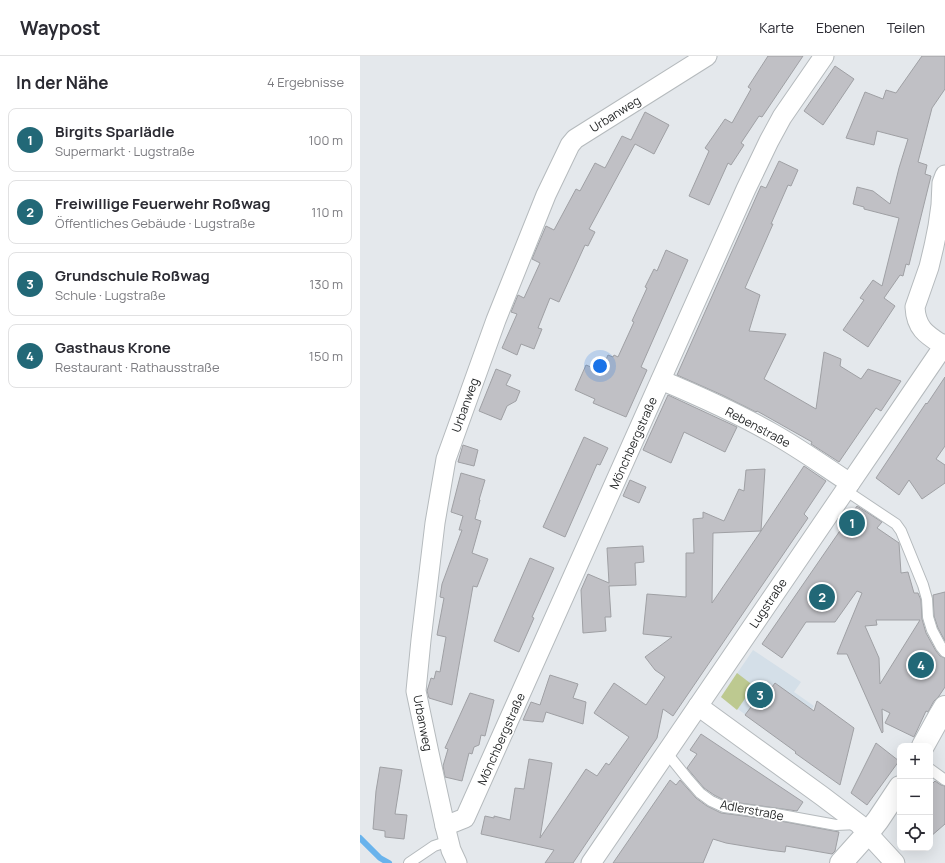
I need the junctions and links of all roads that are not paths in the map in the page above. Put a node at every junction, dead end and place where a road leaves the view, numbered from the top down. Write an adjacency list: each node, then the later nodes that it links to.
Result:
1 (707, 56): 16 (street, Urbanweg)
2 (824, 56): 5 (street, Mönchbergstraße)
3 (944, 180): 4 (street)
4 (944, 345): 6 (street, Lugstraße)
5 (661, 380): 6 (street, Rebenstraße); 16 (street, Mönchbergstraße)
6 (847, 487): 7 (lane); 8 (street, Lugstraße)
7 (945, 652)
8 (698, 706): 11 (street, Lugstraße); 15 (street)
9 (945, 707): 10 (street)
10 (925, 743)
11 (666, 752): 15 (lane, Adlerstraße); 19 (street, Lugstraße)
12 (933, 771): 13 (lane)
13 (945, 780)
14 (897, 792): 15 (street)
15 (863, 829): 20 (street); 21 (street)
16 (447, 834): 17 (lane); 18 (street)
17 (409, 863)
18 (457, 863)
19 (591, 863)
20 (841, 863)
21 (895, 863)

